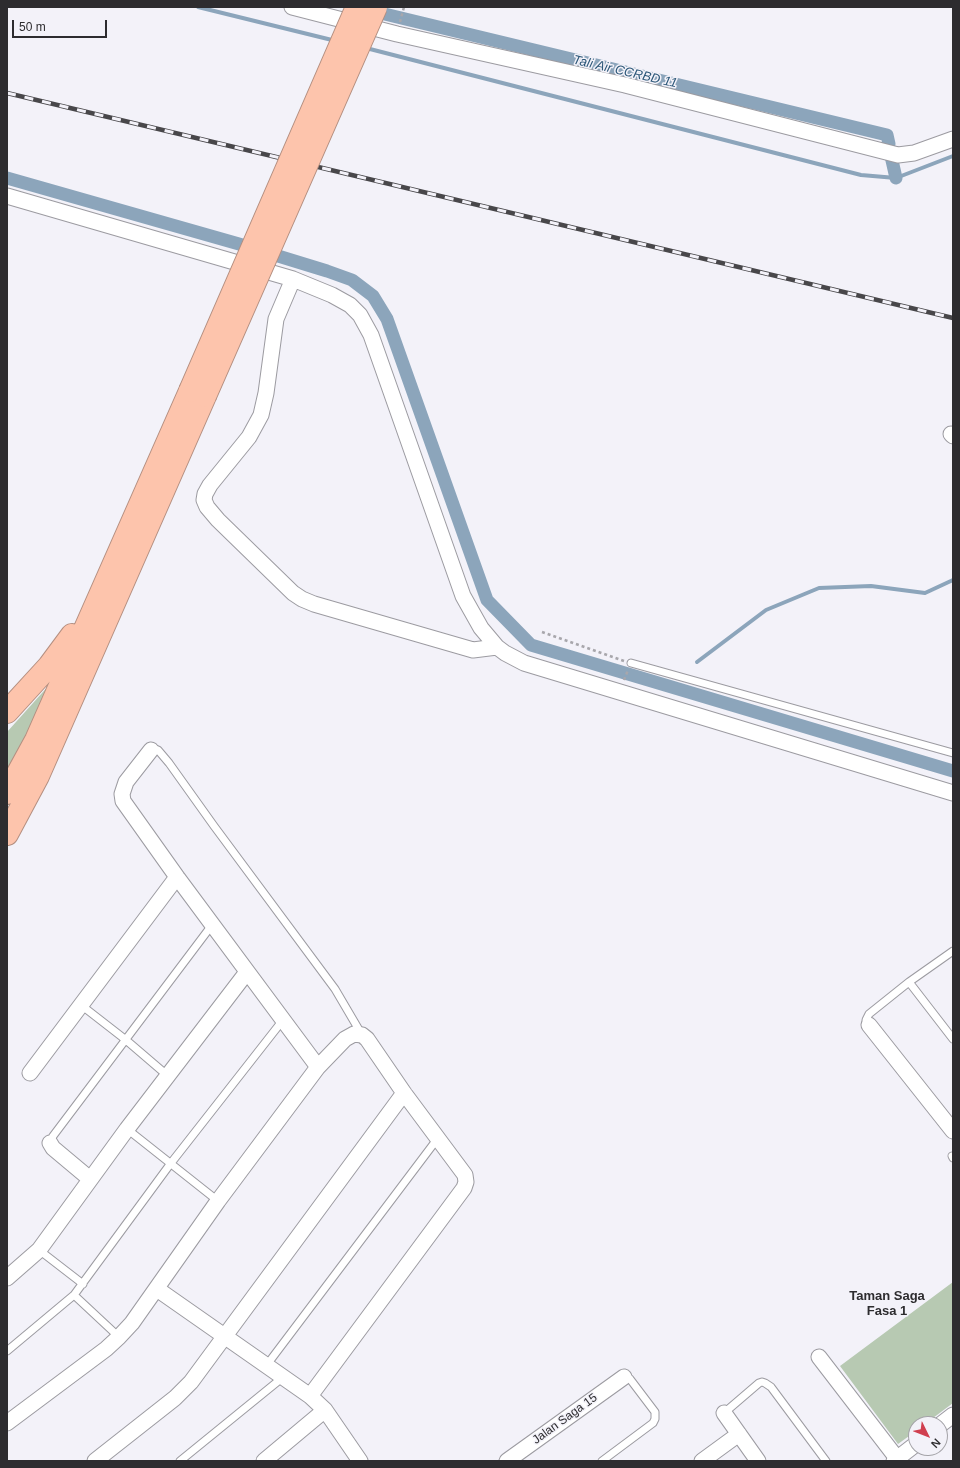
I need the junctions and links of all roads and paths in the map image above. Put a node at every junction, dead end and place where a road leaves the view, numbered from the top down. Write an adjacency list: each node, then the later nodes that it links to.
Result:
1 (292, 7): 6 (street)
2 (357, 7): 9 (highway, bridge)
3 (376, 7): 9 (highway, bridge)
4 (404, 9): 5 (path)
5 (399, 26)
6 (953, 139)
7 (7, 196): 8 (street)
8 (293, 279): 12 (street); 12 (street)
9 (197, 393): 10 (highway)
10 (100, 615): 15 (highway); 18 (highway); 20 (highway); 21 (highway)
11 (542, 632): 13 (path)
12 (497, 647): 14 (street)
13 (631, 663): 14 (path); 17 (lane)
14 (619, 692): 19 (street)
15 (7, 712)
16 (151, 750): 22 (street); 30 (lane)
17 (953, 754)
18 (7, 793)
19 (953, 793)
20 (7, 818)
21 (7, 834)
22 (177, 877): 23 (street); 27 (street)
23 (212, 925): 25 (street); 32 (lane)
24 (953, 951): 26 (lane)
25 (247, 972): 28 (street); 35 (street)
26 (909, 982): 29 (lane); 31 (lane)
27 (81, 1005): 32 (lane); 34 (street)
28 (283, 1020): 33 (street); 41 (lane)
29 (869, 1025): 38 (street)
30 (362, 1035): 33 (street); 36 (street)
31 (953, 1039)
32 (126, 1040): 35 (lane); 40 (lane)
33 (318, 1067): 43 (street)
34 (30, 1073)
35 (169, 1076): 37 (street)
36 (404, 1093): 39 (street); 49 (street)
37 (128, 1129): 41 (lane); 42 (street)
38 (953, 1131)
39 (438, 1138): 53 (lane); 56 (street)
40 (50, 1143): 42 (street)
41 (171, 1163): 43 (lane); 46 (lane)
42 (90, 1179): 44 (street)
43 (218, 1201): 47 (street)
44 (39, 1250): 45 (street); 46 (lane)
45 (7, 1278)
46 (83, 1284): 48 (lane)
47 (157, 1289): 49 (street); 50 (street)
48 (74, 1295): 50 (lane); 51 (lane)
49 (224, 1335): 53 (street); 63 (street)
50 (119, 1337): 59 (street)
51 (7, 1351)
52 (819, 1356): 62 (street)
53 (266, 1366): 55 (street)
54 (624, 1377): 67 (street, Jalan Saga 15); 68 (lane)
55 (282, 1378): 56 (street); 64 (lane)
56 (310, 1396): 57 (street)
57 (325, 1410): 65 (street); 66 (street)
58 (724, 1413): 60 (street); 71 (lane)
59 (7, 1423)
60 (739, 1434): 69 (street); 70 (street)
61 (908, 1451): 62 (street)
62 (897, 1460)
63 (95, 1461)
64 (180, 1461)
65 (264, 1461)
66 (360, 1461)
67 (507, 1461)
68 (602, 1461)
69 (702, 1461)
70 (758, 1461)
71 (826, 1461)

